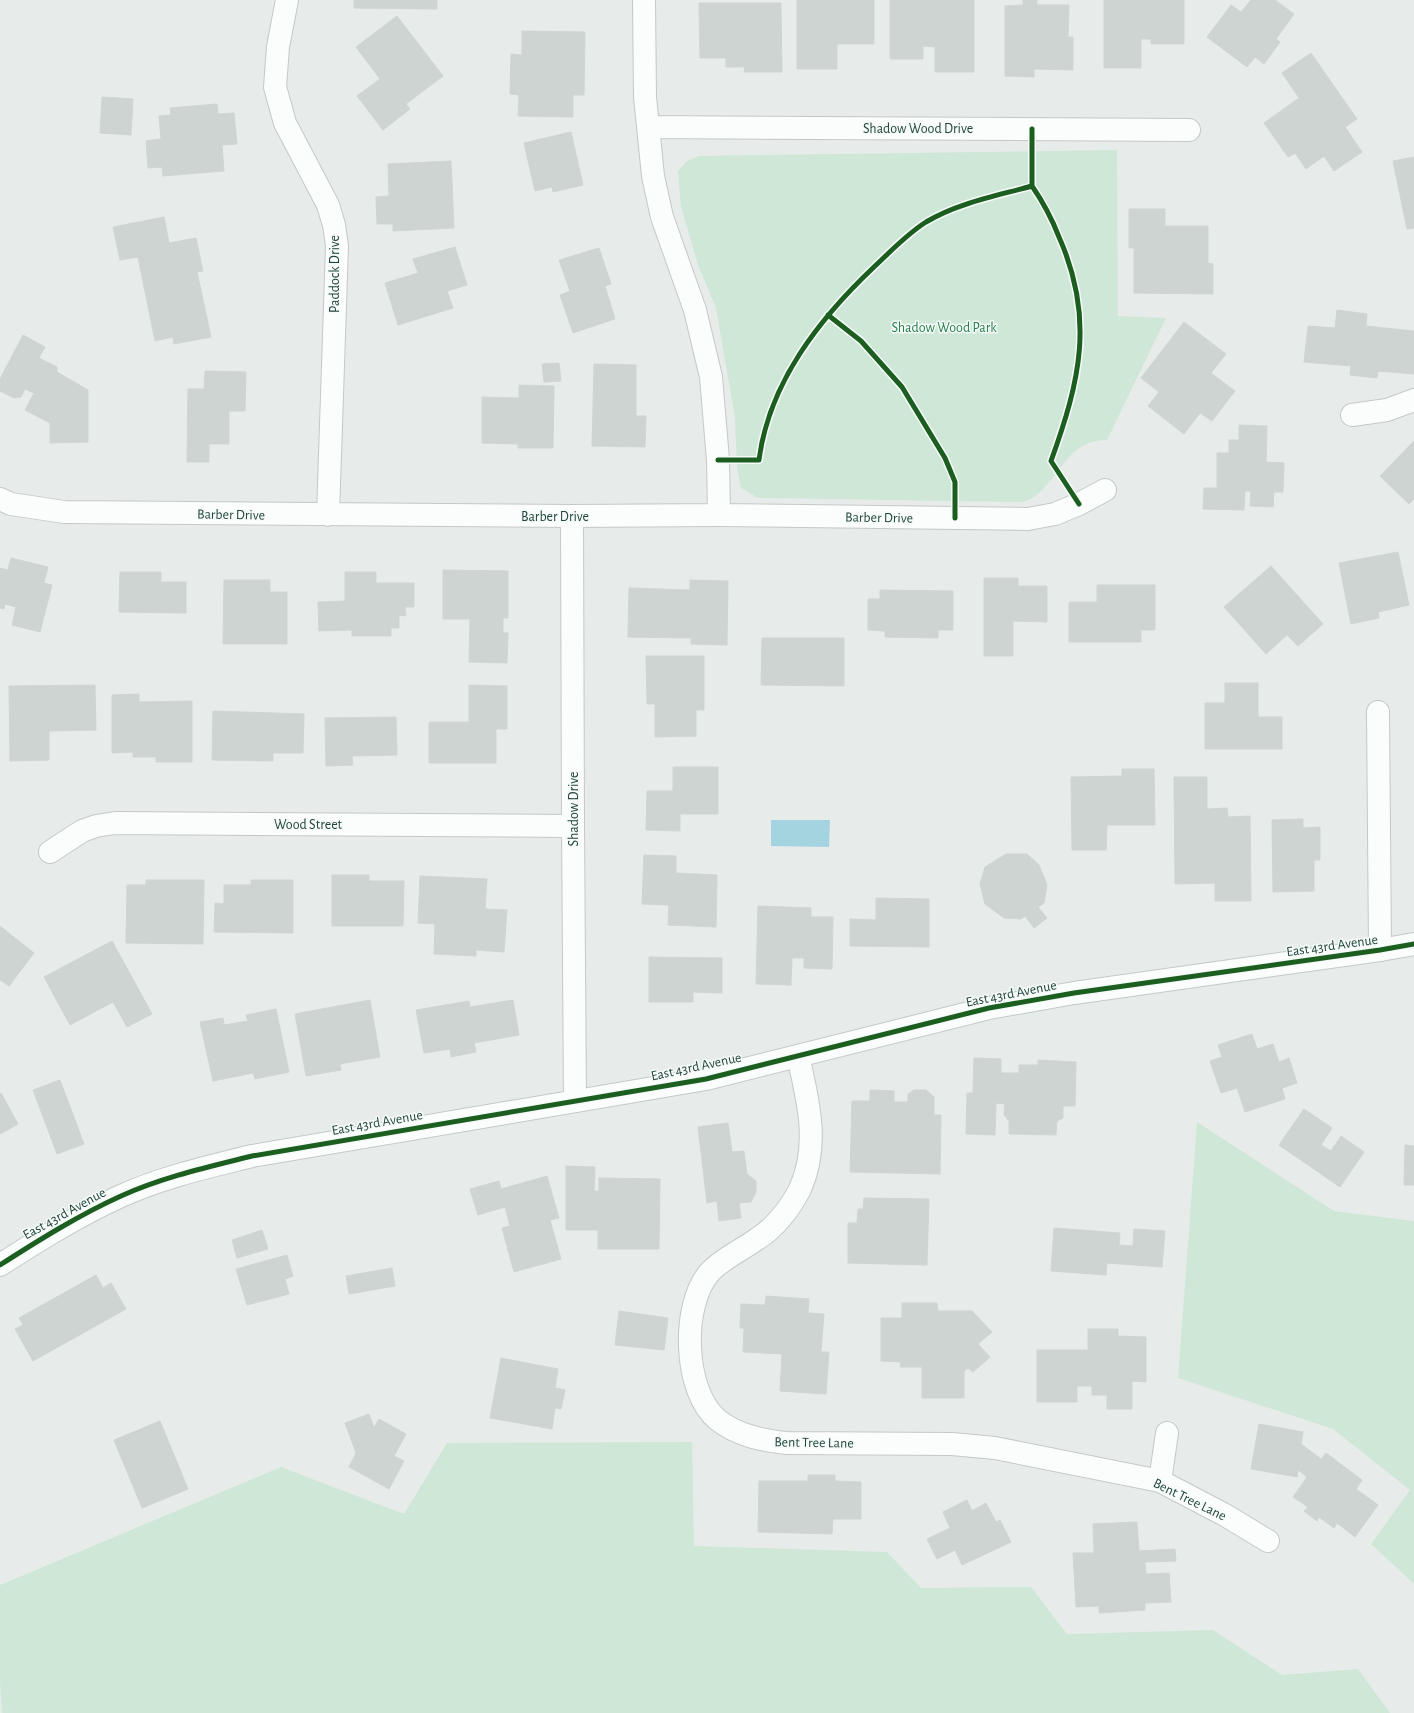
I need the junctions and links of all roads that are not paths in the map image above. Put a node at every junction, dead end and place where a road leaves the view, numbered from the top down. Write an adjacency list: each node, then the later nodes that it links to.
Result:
1 (287, 0): 9 (street, Paddock Drive)
2 (644, 0): 3 (street)
3 (648, 127): 4 (street, Shadow Wood Drive); 10 (street)
4 (1189, 130)
5 (1414, 400): 6 (street)
6 (1352, 415)
7 (1105, 490): 10 (street, Barber Drive)
8 (0, 500): 9 (street, Barber Drive)
9 (328, 515): 11 (street, Barber Drive)
10 (719, 515): 11 (street, Barber Drive)
11 (572, 516): 13 (street, Shadow Drive)
12 (1378, 712): 16 (street, East 43rd Avenue)
13 (573, 826): 14 (street, Wood Street); 18 (street, Shadow Drive)
14 (50, 852)
15 (1414, 944): 16 (street, East 43rd Avenue)
16 (1380, 950): 17 (street, East 43rd Avenue)
17 (798, 1056): 18 (street, East 43rd Avenue); 21 (street, Bent Tree Lane)
18 (575, 1101): 19 (street, East 43rd Avenue)
19 (0, 1264)
20 (1167, 1433): 21 (street)
21 (1160, 1481): 22 (street, Bent Tree Lane)
22 (1268, 1540)

